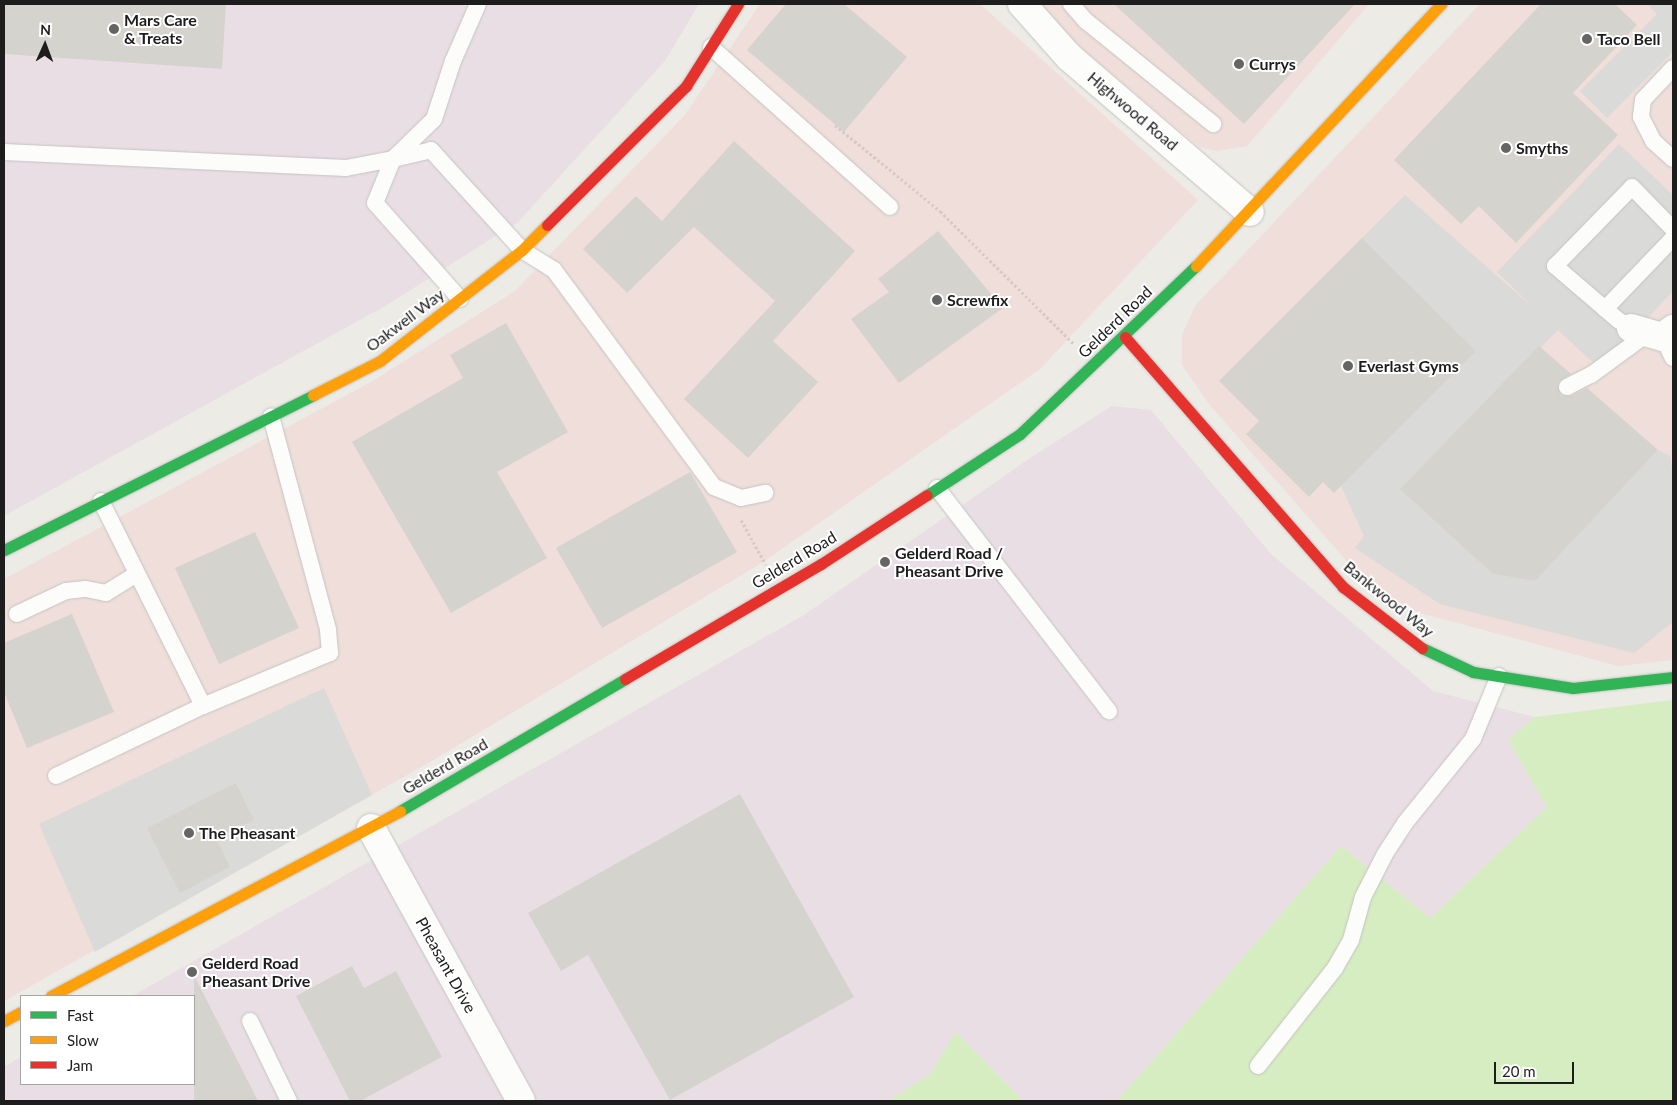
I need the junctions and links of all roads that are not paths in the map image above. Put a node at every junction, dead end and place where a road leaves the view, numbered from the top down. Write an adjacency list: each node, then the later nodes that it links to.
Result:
1 (478, 4): 10 (lane)
2 (738, 4): 6 (main road, Oakwell Way)
3 (1022, 4): 13 (street, Highwood Road)
4 (1071, 4): 8 (lane)
5 (1441, 4): 13 (main road, Gelderd Road)
6 (710, 47): 12 (lane); 16 (main road, Oakwell Way)
7 (1673, 68): 11 (lane)
8 (1213, 124)
9 (4, 152): 10 (lane)
10 (393, 159): 16 (lane); 17 (lane)
11 (1673, 159)
12 (890, 207)
13 (1250, 212): 19 (main road, Gelderd Road)
14 (1673, 229): 18 (lane)
15 (1673, 238): 18 (lane)
16 (522, 250): 17 (main road, Oakwell Way); 24 (lane)
17 (460, 299): 22 (main road, Oakwell Way)
18 (1605, 309): 20 (lane)
19 (1125, 337): 23 (main road, Gelderd Road); 29 (main road, Bankwood Way)
20 (1658, 337): 21 (lane)
21 (1567, 387)
22 (271, 416): 25 (main road, Oakwell Way); 31 (lane)
23 (937, 488): 32 (lane); 34 (main road, Gelderd Road)
24 (765, 493)
25 (101, 501): 26 (main road, Oakwell Way); 27 (lane)
26 (4, 550)
27 (137, 574): 28 (lane); 31 (lane)
28 (17, 614)
29 (1498, 676): 30 (main road, Bankwood Way); 39 (lane)
30 (1673, 678)
31 (203, 706): 33 (lane)
32 (1109, 711)
33 (56, 776)
34 (371, 828): 35 (main road, Gelderd Road); 41 (street, Pheasant Drive)
35 (53, 995)
36 (20, 1013): 37 (main road)
37 (4, 1021)
38 (250, 1021): 40 (lane)
39 (1258, 1066)
40 (289, 1101)
41 (520, 1101)

